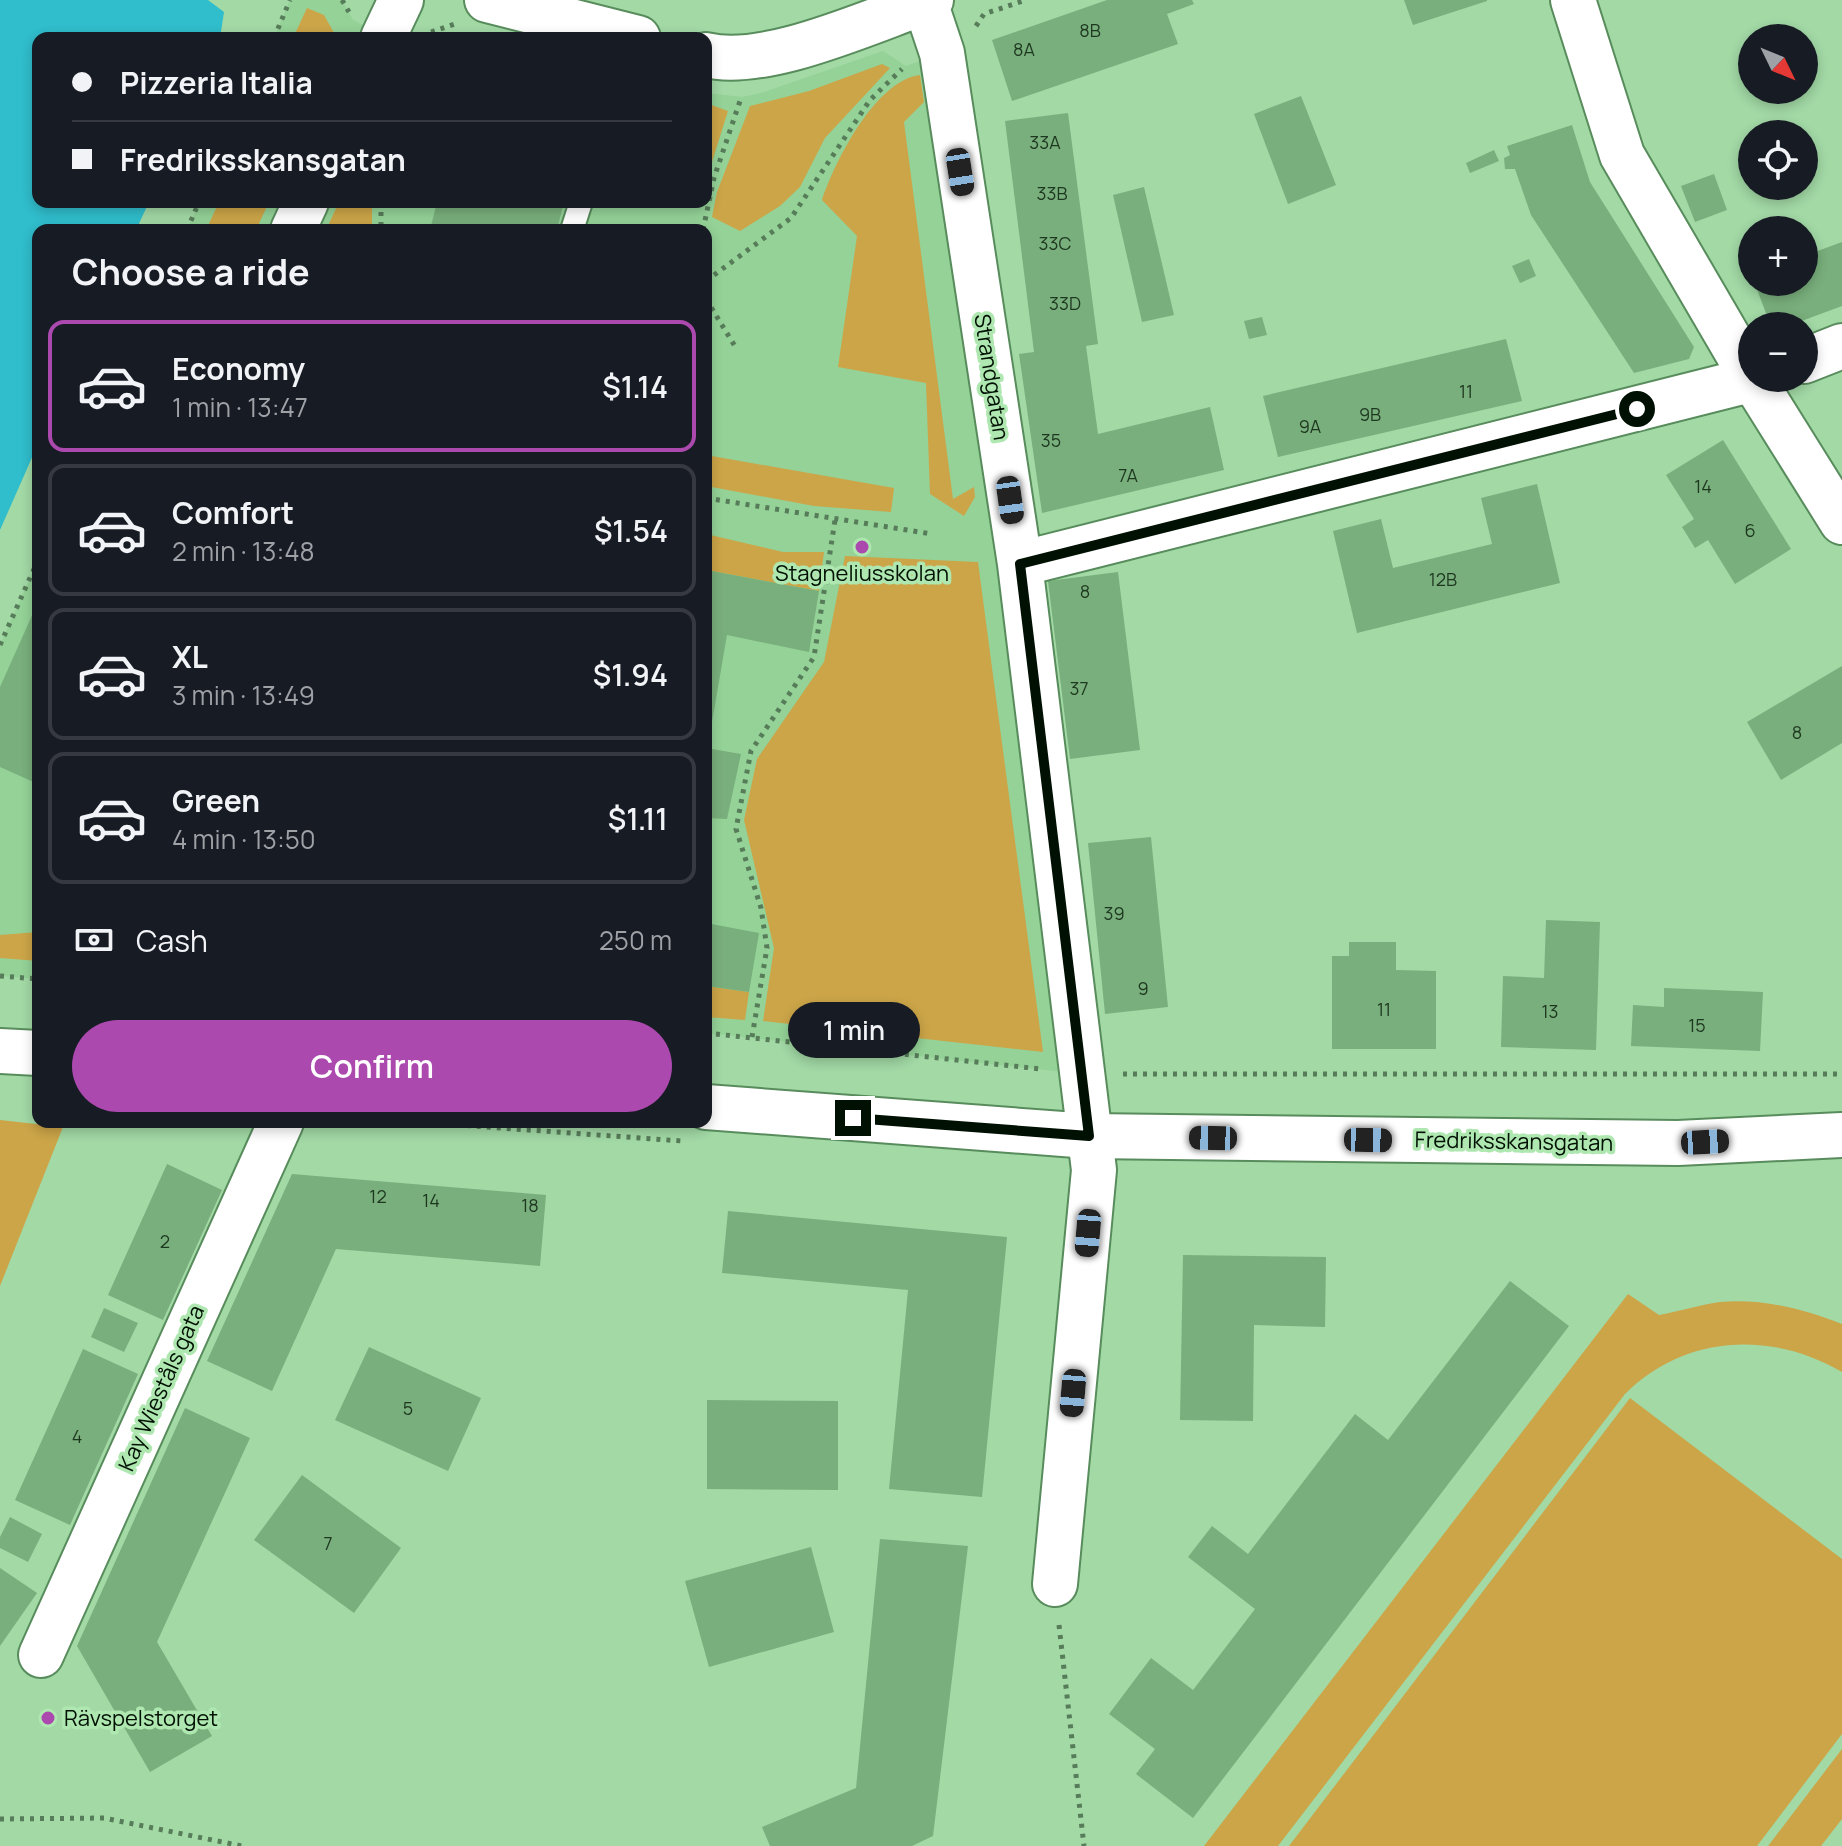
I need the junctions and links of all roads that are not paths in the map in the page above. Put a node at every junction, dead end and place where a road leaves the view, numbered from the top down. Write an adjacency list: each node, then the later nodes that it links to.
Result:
1 (401, 0): 5 (street)
2 (487, 0): 6 (street)
3 (1573, 0): 9 (street)
4 (928, 1): 7 (street); 14 (street, Strandgatan)
5 (386, 32)
6 (614, 32)
7 (712, 56)
8 (1842, 346): 10 (street)
9 (1738, 351)
10 (1818, 355)
11 (1738, 382): 14 (street)
12 (1763, 392): 13 (street)
13 (1842, 522)
14 (1020, 564): 20 (street, Strandgatan)
15 (0, 1051): 16 (street)
16 (32, 1053)
17 (712, 1107): 20 (street, Fredriksskansgatan)
18 (278, 1128): 22 (street, Kay Wieståls gata)
19 (1842, 1135): 20 (street, Fredriksskansgatan)
20 (1089, 1136): 21 (street, Strandgatan)
21 (1055, 1584)
22 (41, 1655)

